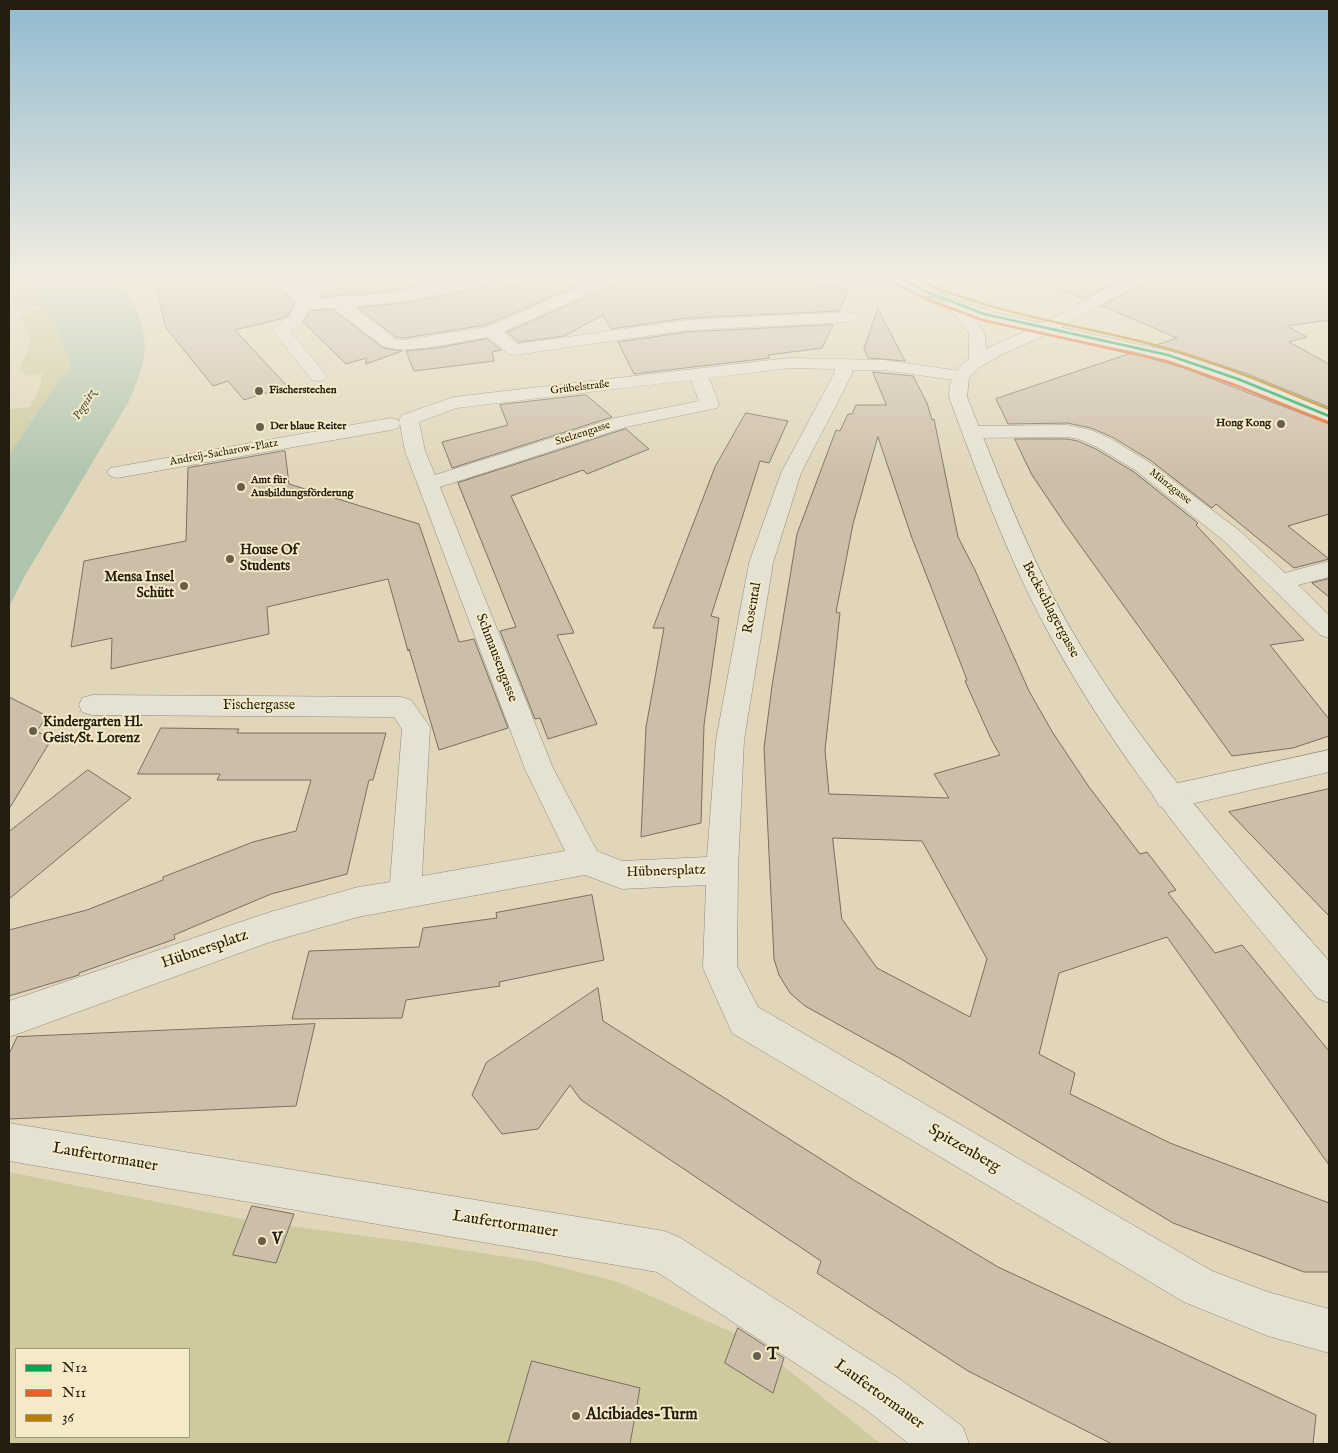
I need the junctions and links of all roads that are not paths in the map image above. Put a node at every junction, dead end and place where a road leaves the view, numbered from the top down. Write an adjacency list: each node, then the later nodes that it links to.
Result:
1 (291, 343): 12 (street)
2 (390, 343): 3 (street)
3 (417, 343)
4 (506, 343): 5 (street)
5 (561, 343)
6 (977, 343): 9 (street)
7 (1016, 343): 9 (street)
8 (1108, 343): 14 (street)
9 (978, 360): 13 (street)
10 (844, 364): 11 (street, Grübelstraße); 13 (street, Grübelstraße); 26 (street, Rosental)
11 (698, 374): 15 (street, Grübelstraße); 18 (street, Stelzengasse)
12 (318, 376)
13 (960, 376): 16 (street, Beckschlagergasse)
14 (1329, 416)
15 (400, 422): 17 (street, Andreij-Sacharow-Platz); 18 (street, Schmausengasse)
16 (972, 432): 20 (street, Münzgasse); 24 (street, Beckschlagergasse)
17 (117, 472)
18 (428, 484): 25 (street, Schmausengasse)
19 (1329, 569): 20 (street)
20 (1282, 582): 21 (street, Münzgasse)
21 (1329, 629)
22 (92, 705): 27 (street, Fischergasse)
23 (1329, 761): 24 (street)
24 (1169, 797): 28 (street, Beckschlagergasse)
25 (586, 862): 26 (street, Hübnersplatz); 27 (street, Hübnersplatz)
26 (722, 870): 31 (street, Spitzenberg)
27 (405, 894): 29 (street, Hübnersplatz)
28 (1329, 986)
29 (9, 1019)
30 (9, 1142): 32 (street, Laufertormauer)
31 (1329, 1331)
32 (946, 1444)

